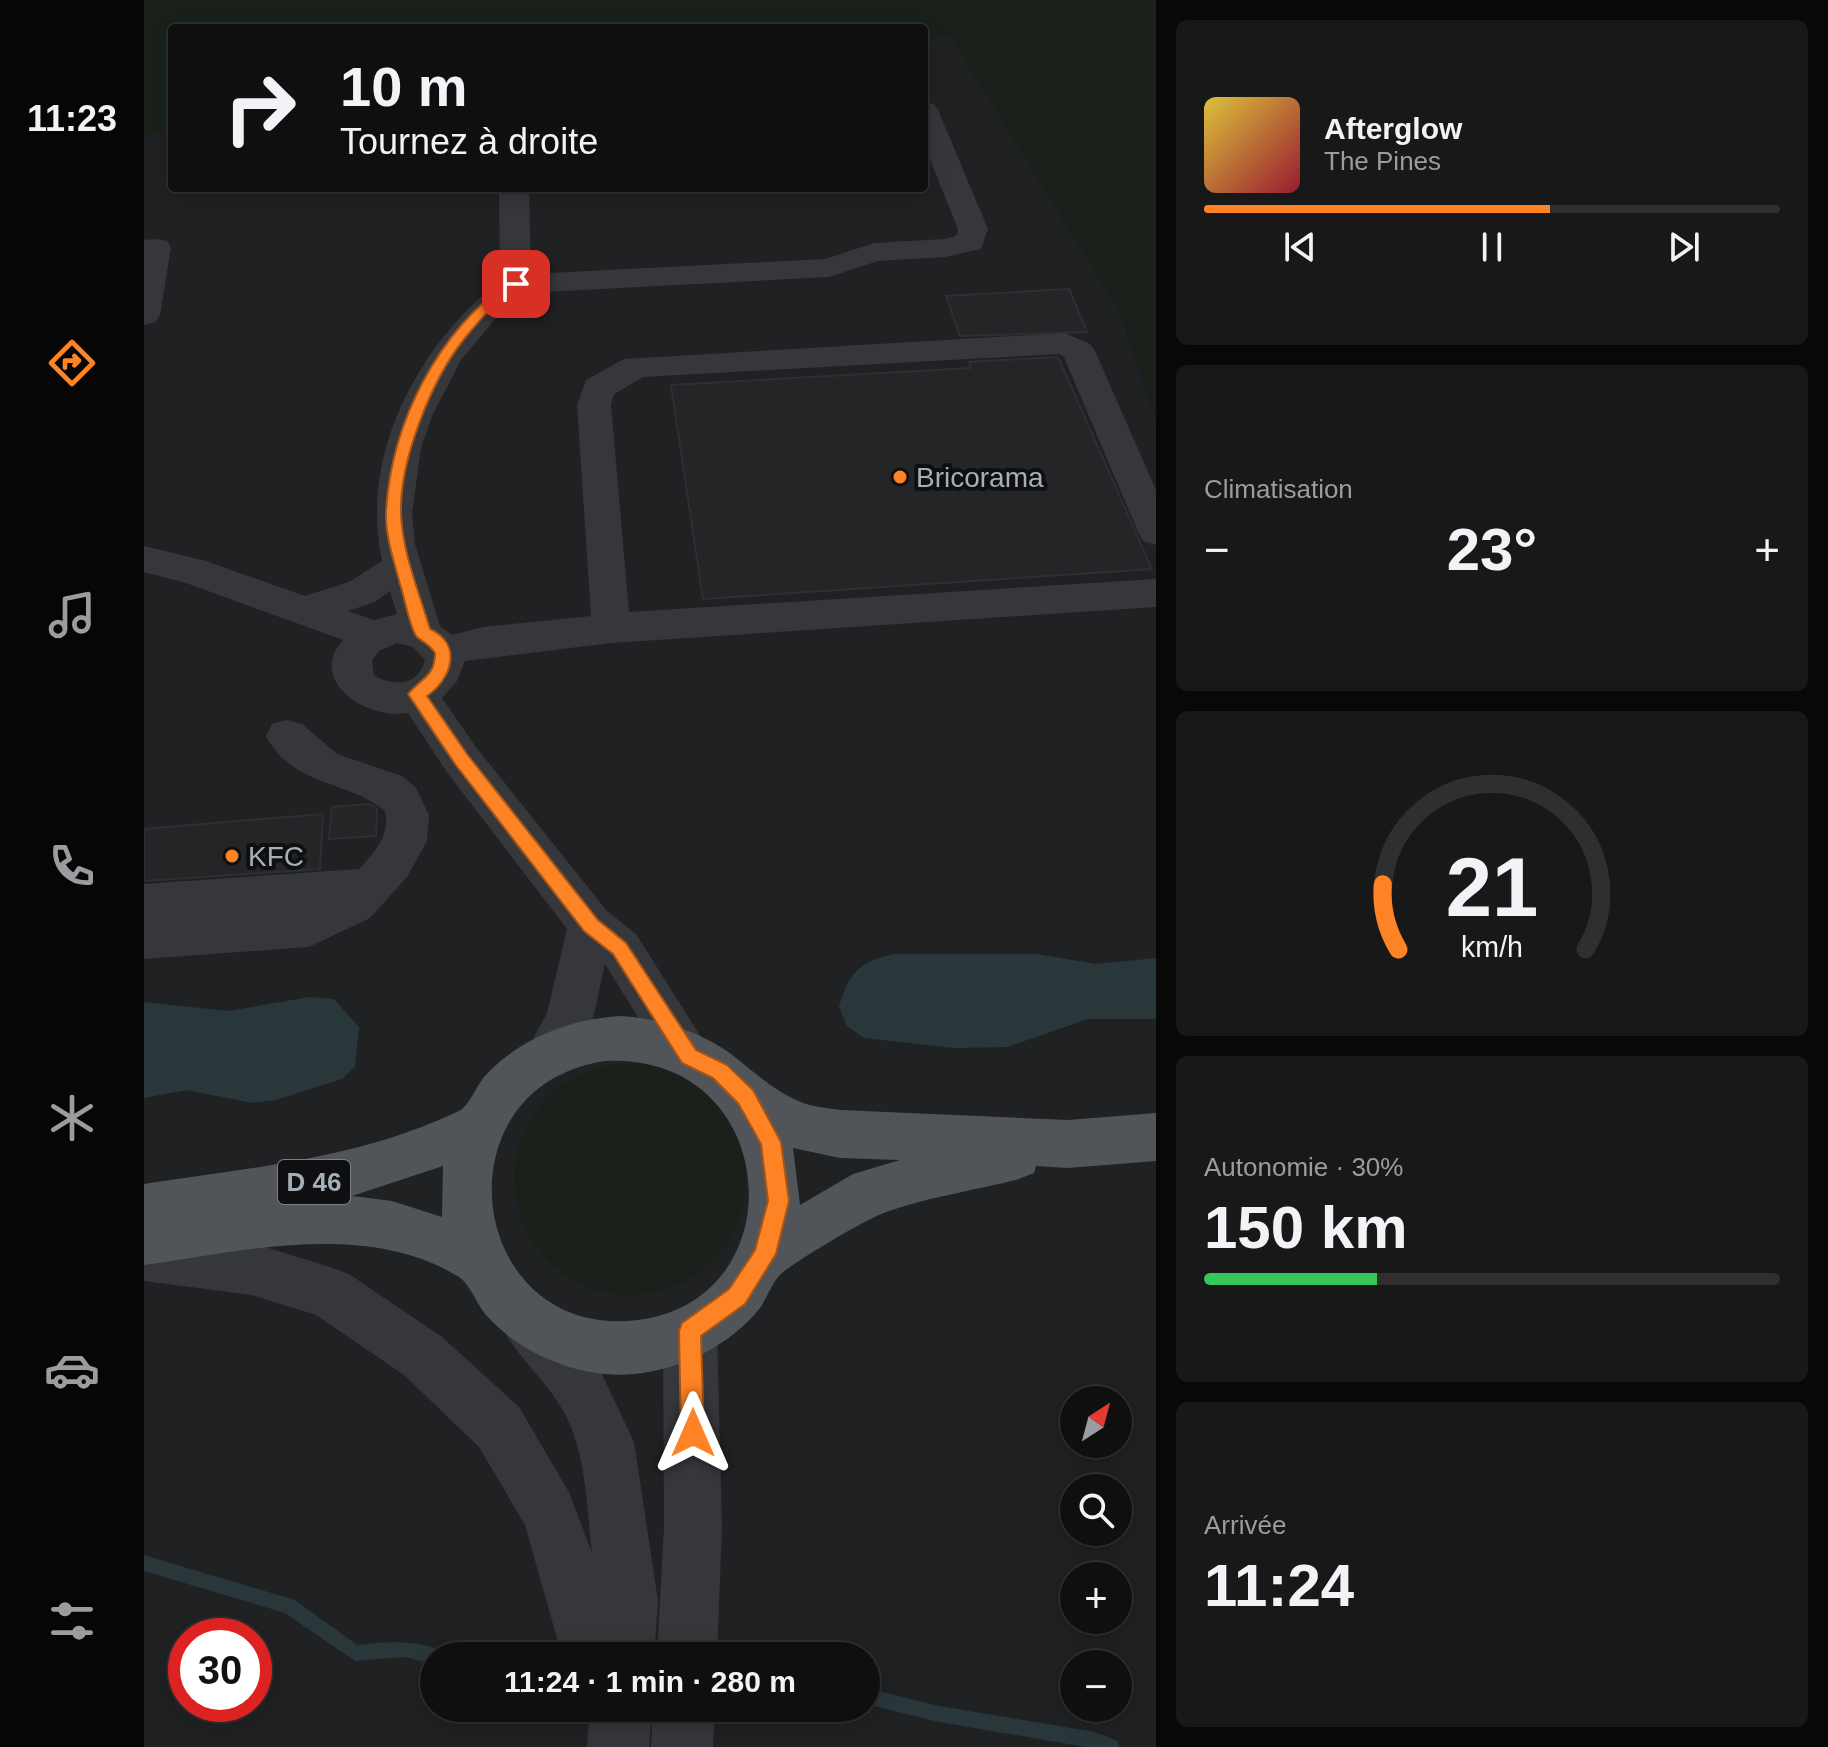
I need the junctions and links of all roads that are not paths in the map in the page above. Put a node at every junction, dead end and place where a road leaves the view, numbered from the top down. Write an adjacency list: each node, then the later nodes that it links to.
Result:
1 (928, 120): 4 (street)
2 (514, 192): 4 (street)
3 (144, 249): 5 (street)
4 (516, 284): 8 (street)
5 (144, 315)
6 (1156, 532): 11 (street)
7 (144, 559): 10 (street)
8 (393, 559): 10 (street); 12 (street); 13 (street)
9 (1156, 593): 11 (street)
10 (292, 607): 12 (street)
11 (611, 628): 13 (street)
12 (367, 641): 13 (street); 14 (street)
13 (433, 642): 14 (street)
14 (417, 694): 18 (street)
15 (287, 736): 16 (street)
16 (370, 887): 17 (street); 19 (street)
17 (144, 903)
18 (591, 925): 20 (street); 21 (street)
19 (144, 939)
20 (689, 1056): 21 (main road); 22 (main road)
21 (547, 1058): 23 (main road)
22 (746, 1096): 25 (main road); 28 (main road)
23 (477, 1127): 26 (main road, D 46); 30 (main road)
24 (1156, 1137): 25 (main road)
25 (1068, 1144): 28 (main road)
26 (144, 1209)
27 (144, 1239): 30 (main road, D 46)
28 (765, 1254): 32 (main road)
29 (144, 1255): 33 (street)
30 (478, 1259): 31 (main road)
31 (521, 1314): 32 (main road); 34 (street)
32 (690, 1331): 35 (street)
33 (588, 1642)
34 (625, 1642)
35 (688, 1642)
36 (596, 1722): 39 (street)
37 (620, 1722): 40 (street)
38 (683, 1722): 41 (street)
39 (597, 1747)
40 (618, 1747)
41 (682, 1747)

